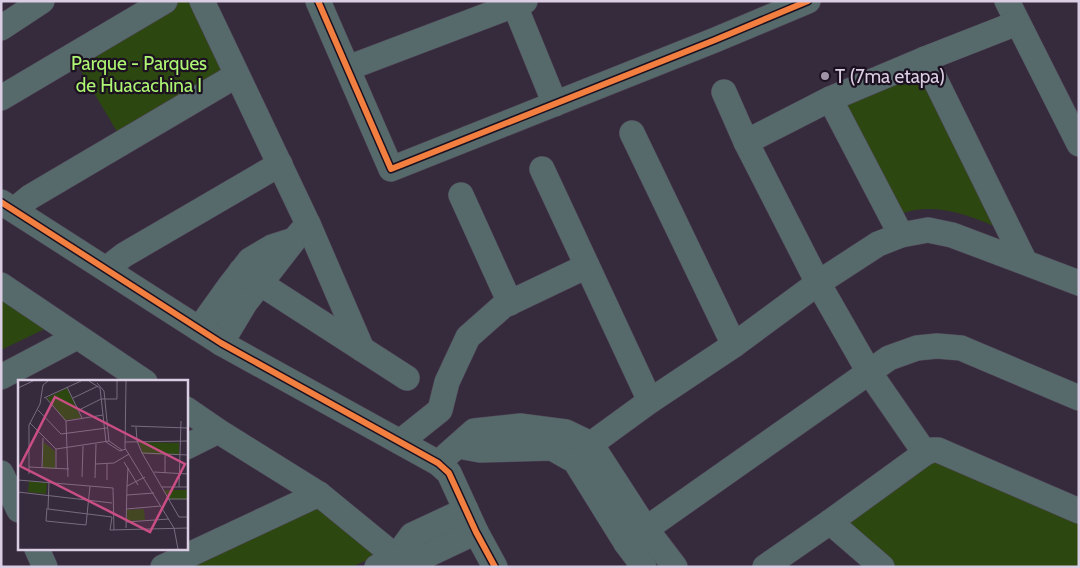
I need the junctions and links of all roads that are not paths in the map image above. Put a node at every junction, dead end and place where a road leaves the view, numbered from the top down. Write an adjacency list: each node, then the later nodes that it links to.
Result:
1 (42, 1): 8 (street)
2 (165, 1): 13 (street)
3 (202, 1): 11 (street)
4 (318, 1): 10 (street)
5 (808, 1): 15 (street)
6 (518, 3): 10 (street); 15 (street)
7 (1012, 12): 9 (street); 18 (street)
8 (1, 28)
9 (925, 59): 14 (street); 25 (street)
10 (348, 68): 15 (street)
11 (237, 75): 19 (street); 22 (street)
12 (724, 92): 17 (street)
13 (1, 98)
14 (830, 99): 17 (street); 24 (street)
15 (554, 104)
16 (632, 133): 36 (street)
17 (746, 142): 29 (street)
18 (1079, 144)
19 (280, 164): 23 (street); 27 (street)
20 (542, 169): 26 (street)
21 (461, 195): 32 (street)
22 (8, 206): 27 (street)
23 (301, 232): 28 (street); 37 (street)
24 (901, 235): 25 (street); 29 (street)
25 (1025, 262): 30 (street)
26 (587, 266): 32 (street); 43 (street)
27 (106, 269): 33 (street)
28 (250, 277): 33 (street); 35 (street); 37 (street)
29 (818, 283): 36 (street); 38 (street)
30 (1079, 283)
31 (1, 285): 34 (street)
32 (510, 303): 46 (street)
33 (199, 329): 35 (street)
34 (77, 337): 39 (street); 41 (street)
35 (221, 343): 46 (street)
36 (734, 345): 43 (street)
37 (362, 349): 40 (street)
38 (869, 372): 42 (street); 49 (street); 57 (street)
39 (1, 376)
40 (407, 378)
41 (142, 380)
42 (1079, 398)
43 (650, 401): 48 (street)
44 (188, 410): 45 (street)
45 (218, 431): 47 (street); 52 (street)
46 (400, 442): 50 (street)
47 (188, 446)
48 (583, 452): 50 (street); 57 (street); 59 (street)
49 (925, 453): 55 (street); 56 (street)
50 (438, 463): 54 (street)
51 (7, 483): 53 (street)
52 (319, 494): 60 (street); 64 (street)
53 (18, 508)
54 (466, 510): 58 (street); 64 (street)
55 (1079, 511)
56 (830, 522): 65 (street); 70 (street)
57 (646, 529): 59 (street); 69 (street)
58 (476, 532): 64 (street); 67 (street)
59 (626, 543): 68 (street)
60 (188, 549)
61 (37, 550): 66 (street)
62 (186, 550): 63 (street)
63 (162, 560)
64 (392, 564)
65 (877, 565)
66 (45, 567)
67 (495, 567)
68 (644, 567)
69 (675, 567)
70 (765, 567)

